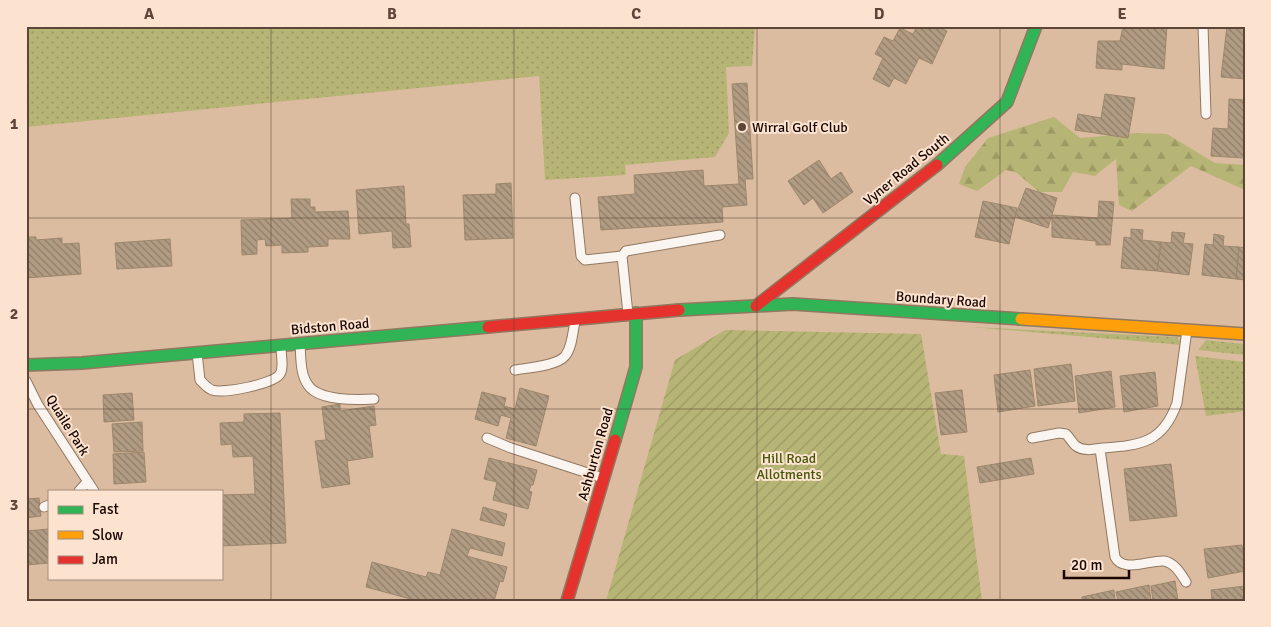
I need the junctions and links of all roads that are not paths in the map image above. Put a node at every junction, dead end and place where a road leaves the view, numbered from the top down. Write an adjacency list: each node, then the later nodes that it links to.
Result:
1 (1036, 26): 7 (main road, Vyner Road South)
2 (1203, 26): 3 (lane)
3 (1206, 114)
4 (575, 198): 6 (lane)
5 (720, 235): 6 (lane)
6 (622, 256): 8 (lane)
7 (756, 306): 8 (main road, Boundary Road); 10 (main road, Boundary Road)
8 (632, 314): 9 (main road, Bidston Road); 22 (main road, Ashburton Road)
9 (576, 319): 12 (main road, Bidston Road); 16 (lane)
10 (1187, 330): 11 (main road, Boundary Road); 21 (lane)
11 (1245, 334)
12 (300, 343): 13 (main road, Bidston Road); 18 (lane)
13 (281, 345): 14 (main road, Bidston Road); 14 (lane)
14 (196, 353): 15 (main road, Bidston Road)
15 (26, 365)
16 (515, 370)
17 (26, 381): 23 (lane, Quaile Park)
18 (374, 398)
19 (487, 438): 22 (lane)
20 (1032, 438): 21 (lane)
21 (1100, 449): 26 (lane)
22 (603, 478): 27 (main road, Ashburton Road)
23 (87, 482): 24 (lane); 25 (lane, Quaile Park)
24 (80, 490)
25 (93, 490)
26 (1186, 582)
27 (567, 601)

